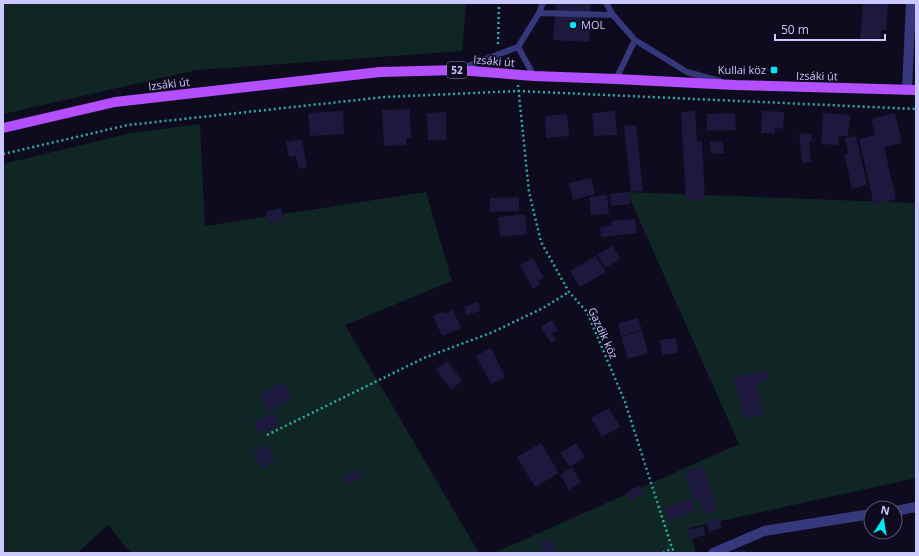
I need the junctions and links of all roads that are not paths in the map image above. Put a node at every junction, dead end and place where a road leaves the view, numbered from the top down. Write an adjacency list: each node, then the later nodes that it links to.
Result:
1 (543, 3): 4 (lane)
2 (606, 3): 5 (lane)
3 (911, 3): 12 (street)
4 (539, 13): 5 (lane); 7 (lane)
5 (613, 15): 6 (lane)
6 (635, 40): 10 (lane); 11 (lane)
7 (518, 47): 8 (lane); 9 (lane)
8 (458, 70): 9 (main road, Izsáki út / 52); 13 (main road, Izsáki út / 52)
9 (534, 76): 10 (main road, Izsáki út / 52)
10 (616, 78): 11 (main road, Izsáki út / 52)
11 (735, 86): 12 (main road, Izsáki út / 52)
12 (912, 90)
13 (3, 128)
14 (916, 507): 15 (street)
15 (903, 509)
16 (863, 515): 17 (street)
17 (713, 553)

